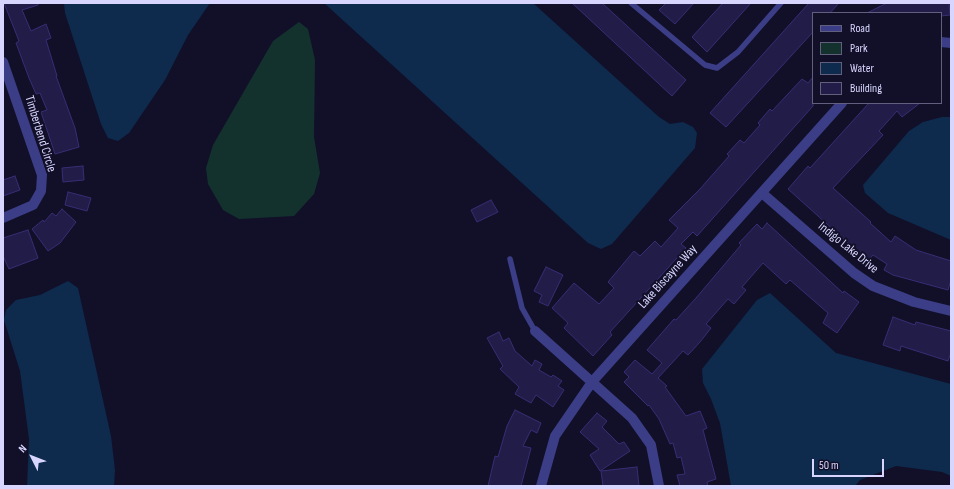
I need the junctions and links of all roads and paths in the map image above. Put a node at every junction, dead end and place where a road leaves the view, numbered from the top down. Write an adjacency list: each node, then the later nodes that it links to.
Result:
1 (781, 3): 2 (lane)
2 (635, 4)
3 (3, 62): 4 (street, Timberbend Circle)
4 (8, 90): 7 (street, Timberbend Circle)
5 (841, 104): 6 (street, Lake Biscayne Way)
6 (762, 193): 9 (street, Indigo Lake Drive); 11 (street, Lake Biscayne Way)
7 (3, 218)
8 (510, 259): 10 (lane)
9 (951, 311)
10 (535, 331): 11 (street)
11 (592, 382): 12 (street, Lake Biscayne Way); 13 (street)
12 (541, 486)
13 (659, 486)

